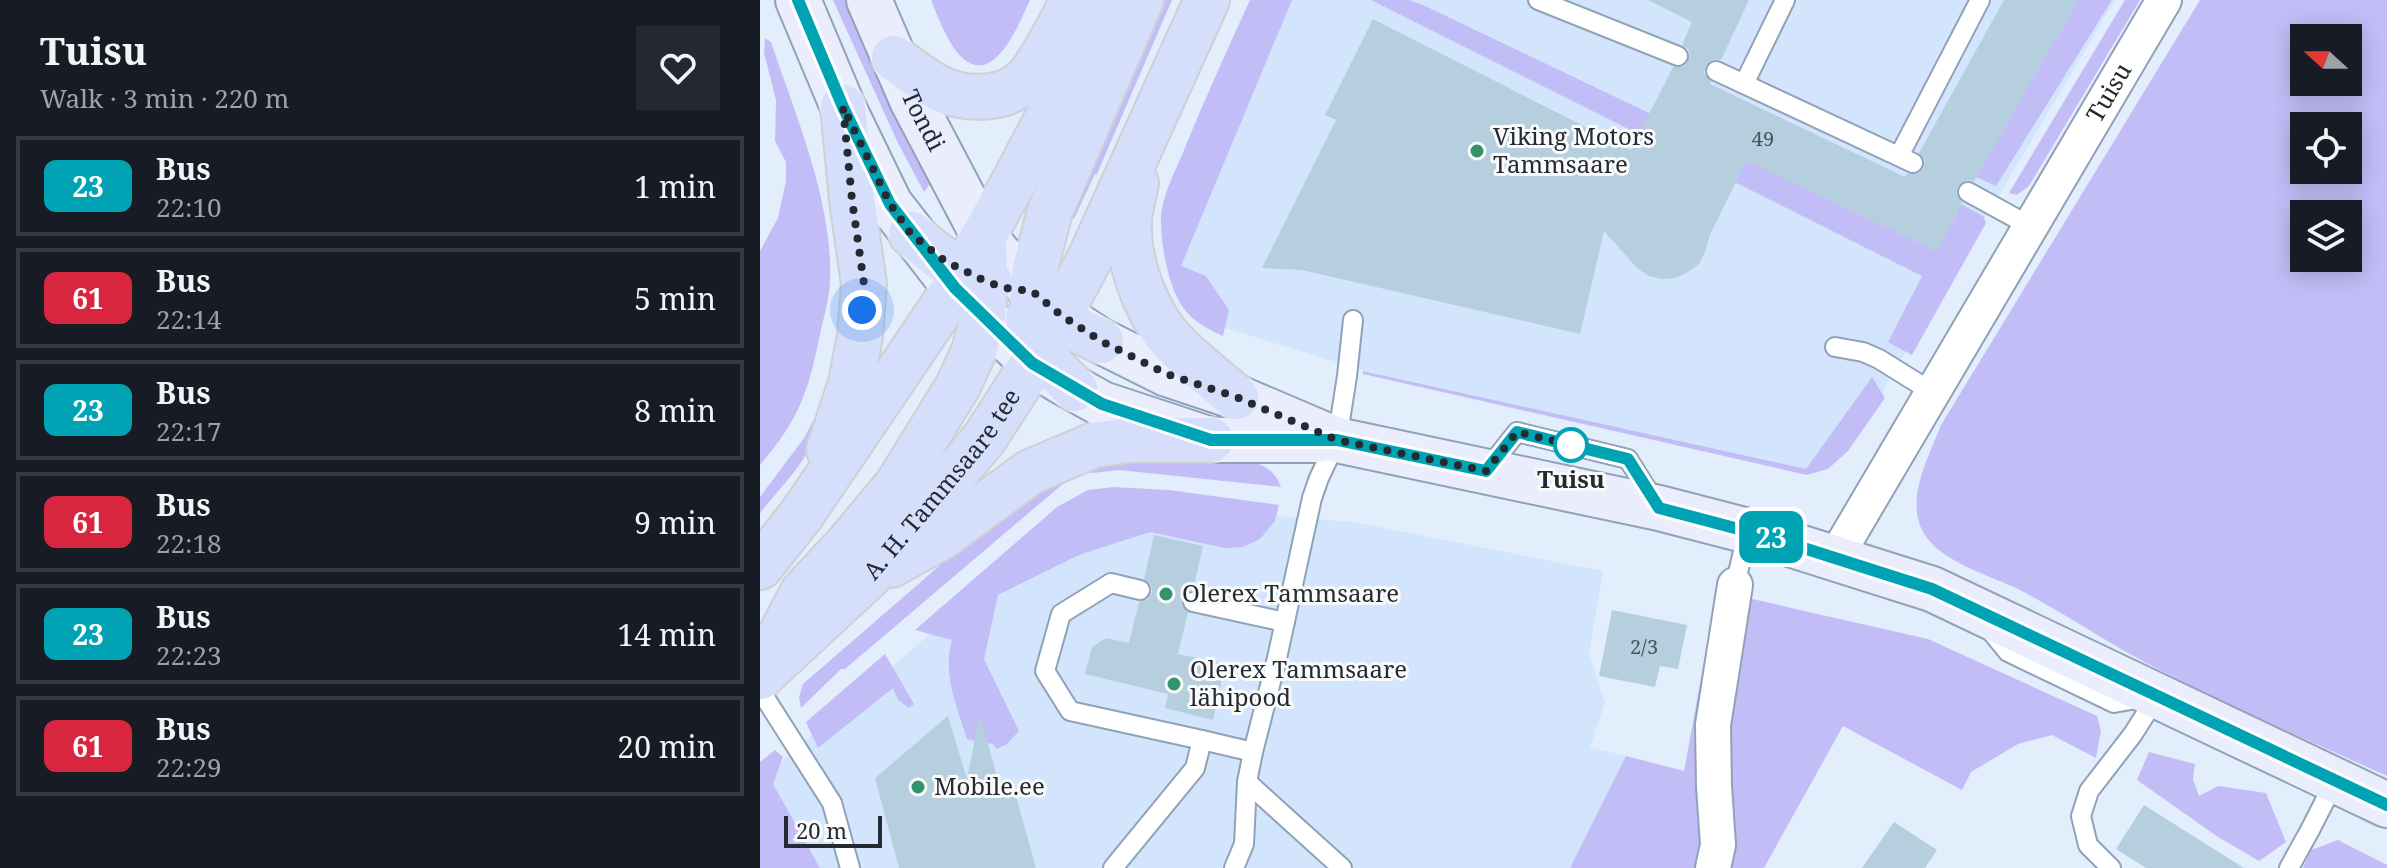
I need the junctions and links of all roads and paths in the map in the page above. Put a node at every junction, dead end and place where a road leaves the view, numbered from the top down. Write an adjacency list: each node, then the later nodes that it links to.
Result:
1 (798, 0): 15 (street)
2 (869, 0): 12 (street, Tondi)
3 (1073, 0): 12 (main road)
4 (1109, 0): 20 (main road)
5 (1141, 0): 22 (main road)
6 (1207, 0): 16 (main road)
7 (1538, 0): 11 (lane)
8 (1785, 0): 14 (lane)
9 (1980, 0): 14 (lane)
10 (2164, 0): 18 (street, Tuisu)
11 (1678, 56)
12 (894, 58): 20 (street, Tondi)
13 (1716, 71): 14 (lane)
14 (1744, 84)
15 (843, 107): 19 (street); 30 (main road)
16 (1144, 139): 22 (main road); 27 (main road)
17 (1968, 192): 18 (lane)
18 (2030, 226): 26 (street, Tuisu)
19 (911, 234): 20 (main road)
20 (974, 278): 22 (main road); 22 (street, Tondi); 30 (main road); 39 (main road)
21 (1353, 320): 29 (lane)
22 (1043, 327): 23 (main road); 25 (main road); 34 (main road, A. H. Tammsaare tee)
23 (1101, 341): 27 (street)
24 (1835, 347): 26 (lane)
25 (1075, 389): 28 (street)
26 (1932, 392): 32 (street, Tuisu)
27 (1236, 397): 29 (street)
28 (1211, 440): 29 (street); 34 (main road)
29 (1337, 440): 31 (street); 38 (lane)
30 (802, 514): 33 (main road)
31 (1748, 531): 32 (street); 35 (lane)
32 (1835, 558): 41 (street)
33 (760, 567)
34 (868, 577): 39 (main road, A. H. Tammsaare tee)
35 (1735, 585): 51 (street)
36 (1140, 590): 42 (lane)
37 (1193, 602): 38 (lane)
38 (1285, 622): 43 (lane)
39 (760, 675)
40 (760, 690): 47 (lane)
41 (2157, 696): 44 (street); 52 (lane)
42 (1202, 740): 43 (lane); 48 (lane)
43 (1253, 752): 45 (lane)
44 (2335, 781): 46 (street); 53 (lane)
45 (1247, 782): 49 (lane); 50 (lane)
46 (2387, 805)
47 (850, 868)
48 (1113, 868)
49 (1234, 868)
50 (1342, 868)
51 (1713, 868)
52 (2111, 868)
53 (2289, 868)

